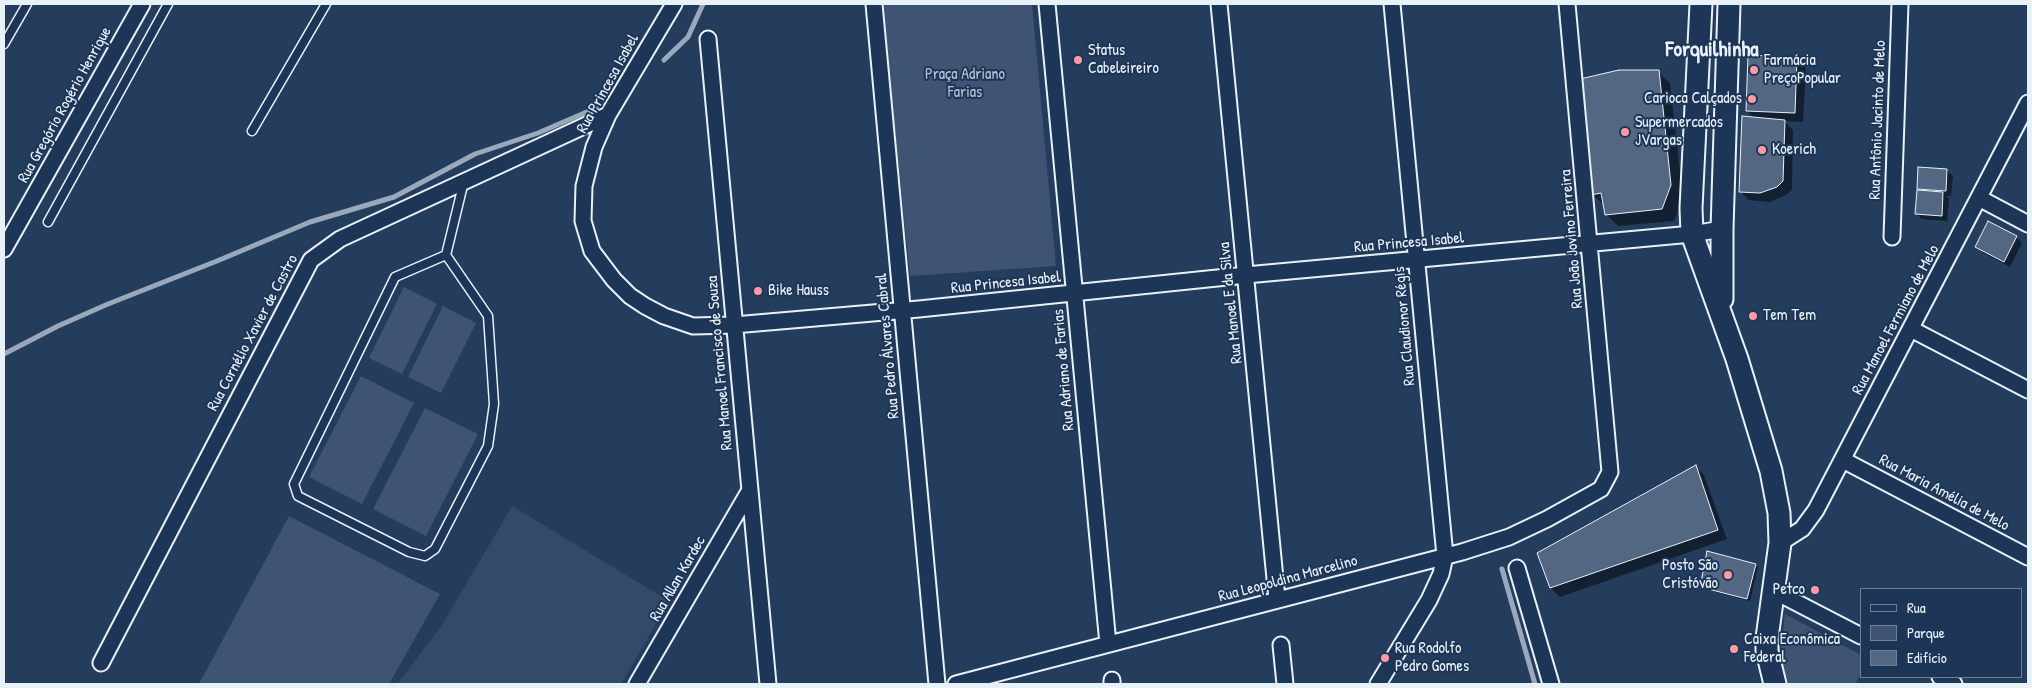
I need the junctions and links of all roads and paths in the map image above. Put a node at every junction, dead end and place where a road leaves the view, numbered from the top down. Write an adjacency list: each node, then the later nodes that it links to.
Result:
1 (27, 4): 15 (lane)
2 (142, 4): 29 (street, Rua Gregório Rogério Henrique)
3 (168, 4): 23 (lane)
4 (326, 4): 20 (lane)
5 (674, 4): 19 (street, Rua Princesa Isabel)
6 (874, 4): 34 (street, Rua Pedro Álvares Cabral)
7 (1047, 4): 33 (street, Rua Adriano de Farias)
8 (1219, 4): 32 (street, Rua Manoel E da Silva)
9 (1392, 4): 31 (street, Rua Claudionor Régis)
10 (1567, 4): 28 (street, Rua João Jovino Ferreira)
11 (1701, 4): 16 (main road)
12 (1729, 4): 17 (main road)
13 (1900, 4): 27 (street, Rua Antônio Jacinto de Melo)
14 (708, 39): 36 (street, Rua Manoel Francisco de Souza)
15 (4, 44)
16 (1698, 62): 17 (main road); 26 (main road)
17 (1728, 64): 25 (main road)
18 (2028, 103): 22 (street, Rua Manoel Fermiano de Melo)
19 (608, 115): 21 (street, Rua Cornélio Xavier de Castro); 36 (street, Rua Princesa Isabel)
20 (252, 131)
21 (464, 181): 30 (lane); 51 (street, Rua Cornélio Xavier de Castro)
22 (1979, 198): 24 (street); 37 (street, Rua Manoel Fermiano de Melo)
23 (48, 222)
24 (2028, 224)
25 (1722, 229): 26 (street, Rua Princesa Isabel); 35 (main road)
26 (1692, 234): 28 (street, Rua Princesa Isabel); 35 (main road)
27 (1892, 237)
28 (1590, 244): 31 (street, Rua Princesa Isabel); 40 (street, Rua João Jovino Ferreira)
29 (4, 249)
30 (446, 255): 30 (lane)
31 (1417, 260): 32 (street, Rua Princesa Isabel); 43 (street, Rua Claudionor Régis)
32 (1246, 275): 33 (street, Rua Princesa Isabel); 47 (street, Rua Manoel E da Silva)
33 (1075, 294): 34 (street, Rua Princesa Isabel); 49 (street, Rua Adriano de Farias)
34 (902, 310): 36 (street, Rua Princesa Isabel); 55 (street, Rua Pedro Álvares Cabral)
35 (1722, 314): 42 (main road)
36 (734, 326): 41 (street, Rua Manoel Francisco de Souza)
37 (1911, 329): 38 (street); 39 (street, Rua Manoel Fermiano de Melo)
38 (2028, 390)
39 (1843, 460): 42 (street, Rua Manoel Fermiano de Melo); 44 (street, Rua Maria Amélia de Melo)
40 (1610, 472): 43 (street, Rua Leopoldina Marcelino)
41 (750, 490): 53 (street, Rua Allan Kardec); 54 (street, Rua Manoel Francisco de Souza)
42 (1780, 542): 46 (main road)
43 (1445, 556): 47 (street, Rua Leopoldina Marcelino); 58 (street)
44 (2028, 557)
45 (1517, 568): 59 (street)
46 (1774, 591): 48 (street); 60 (main road)
47 (1277, 599): 49 (street, Rua Leopoldina Marcelino)
48 (1860, 635)
49 (1108, 644): 56 (street, Rua Leopoldina Marcelino)
50 (1282, 645): 57 (street)
51 (101, 663)
52 (1942, 678): 61 (street)
53 (637, 684)
54 (768, 684)
55 (937, 684)
56 (956, 684)
57 (1285, 684)
58 (1378, 684)
59 (1552, 684)
60 (1775, 684)
61 (1954, 684)

